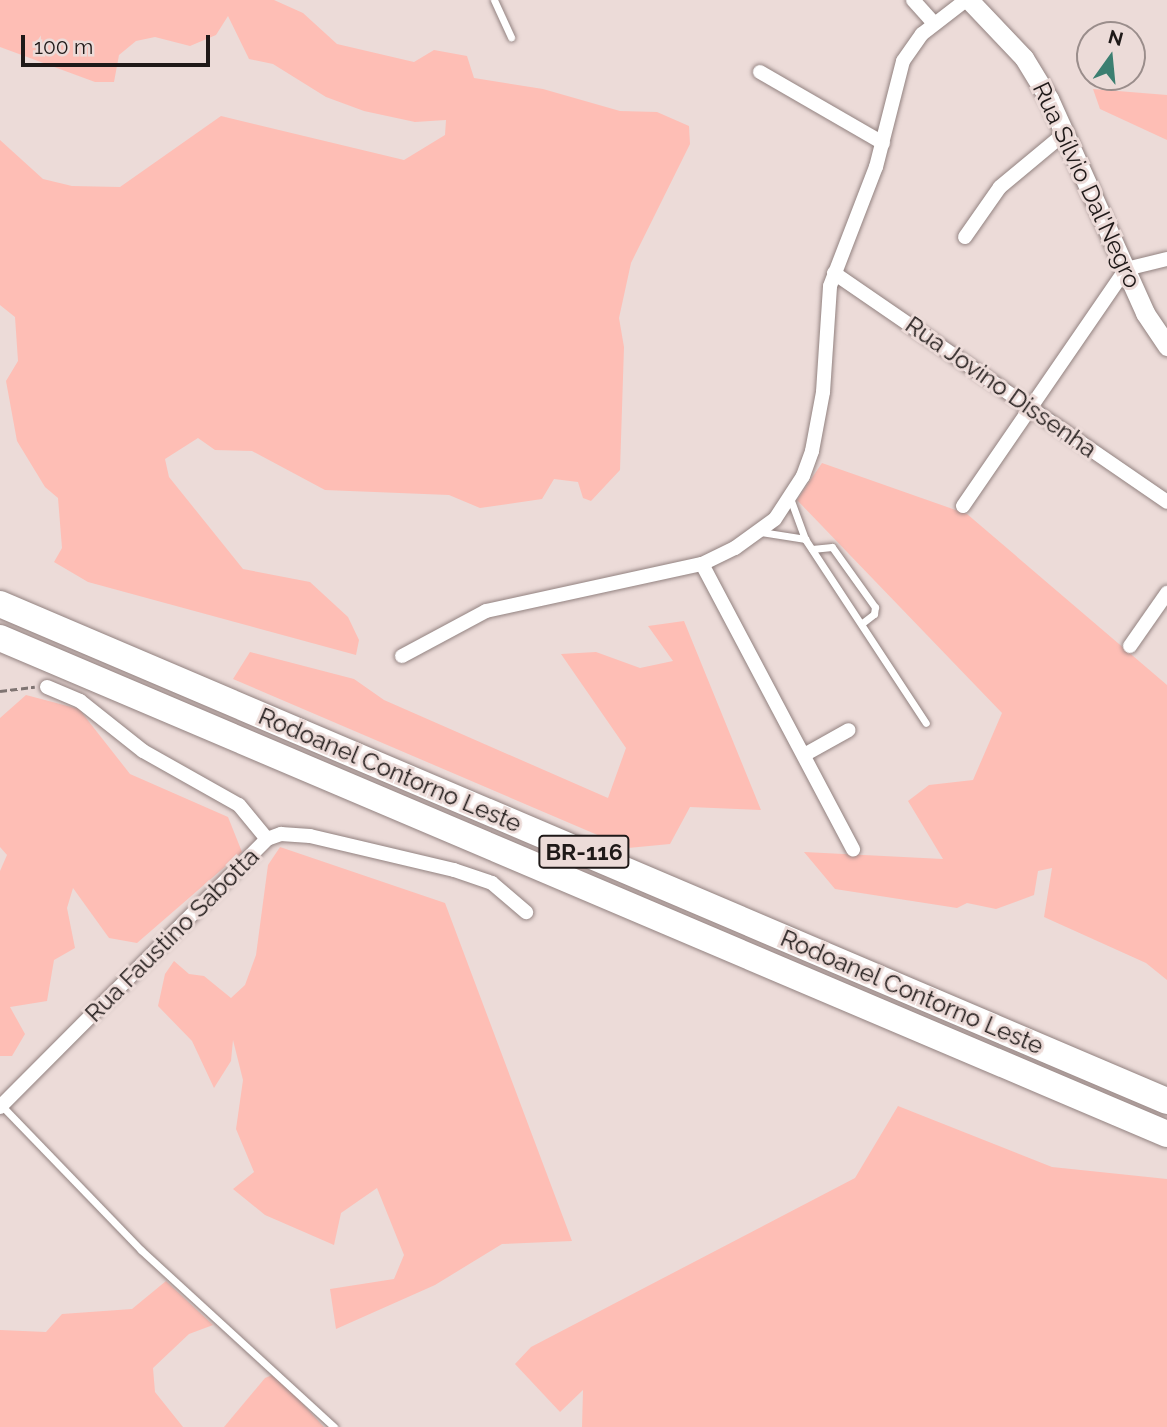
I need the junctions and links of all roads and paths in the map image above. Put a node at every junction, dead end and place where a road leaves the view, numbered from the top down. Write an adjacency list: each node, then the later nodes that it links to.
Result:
1 (494, 0): 5 (lane)
2 (912, 0): 4 (street)
3 (967, 0): 4 (street); 7 (street, Rua Sílvio Dal'Negro)
4 (934, 23): 8 (street)
5 (511, 37)
6 (760, 72): 8 (street)
7 (1065, 133): 9 (street); 11 (street, Rua Sílvio Dal'Negro)
8 (883, 143): 12 (street)
9 (965, 237)
10 (1167, 259): 11 (street)
11 (1126, 269): 13 (street, Rua Sílvio Dal'Negro); 14 (street)
12 (834, 273): 14 (street, Rua Jovino Dissenha); 15 (street)
13 (1167, 346)
14 (1030, 408): 16 (street, Rua Jovino Dissenha); 17 (street)
15 (790, 498): 18 (street); 19 (lane)
16 (1167, 502)
17 (964, 506)
18 (758, 531): 19 (lane); 21 (street)
19 (806, 539): 20 (lane)
20 (812, 549): 24 (lane); 24 (lane)
21 (702, 564): 27 (street); 32 (street)
22 (1167, 593): 26 (street)
23 (0, 604): 36 (highway, Rodoanel Contorno Leste / BR-116)
24 (861, 624): 30 (lane)
25 (0, 638): 38 (highway, Rodoanel Contorno Leste / BR-116)
26 (1130, 646)
27 (402, 656)
28 (47, 687): 29 (path); 33 (street)
29 (0, 691)
30 (926, 723)
31 (849, 730): 32 (street)
32 (804, 755): 34 (street)
33 (268, 839): 35 (street, Rua Faustino Sabotta); 37 (street, Rua Faustino Sabotta)
34 (853, 849)
35 (526, 912)
36 (1167, 1101)
37 (1, 1107): 39 (lane)
38 (1167, 1134)
39 (334, 1427)

